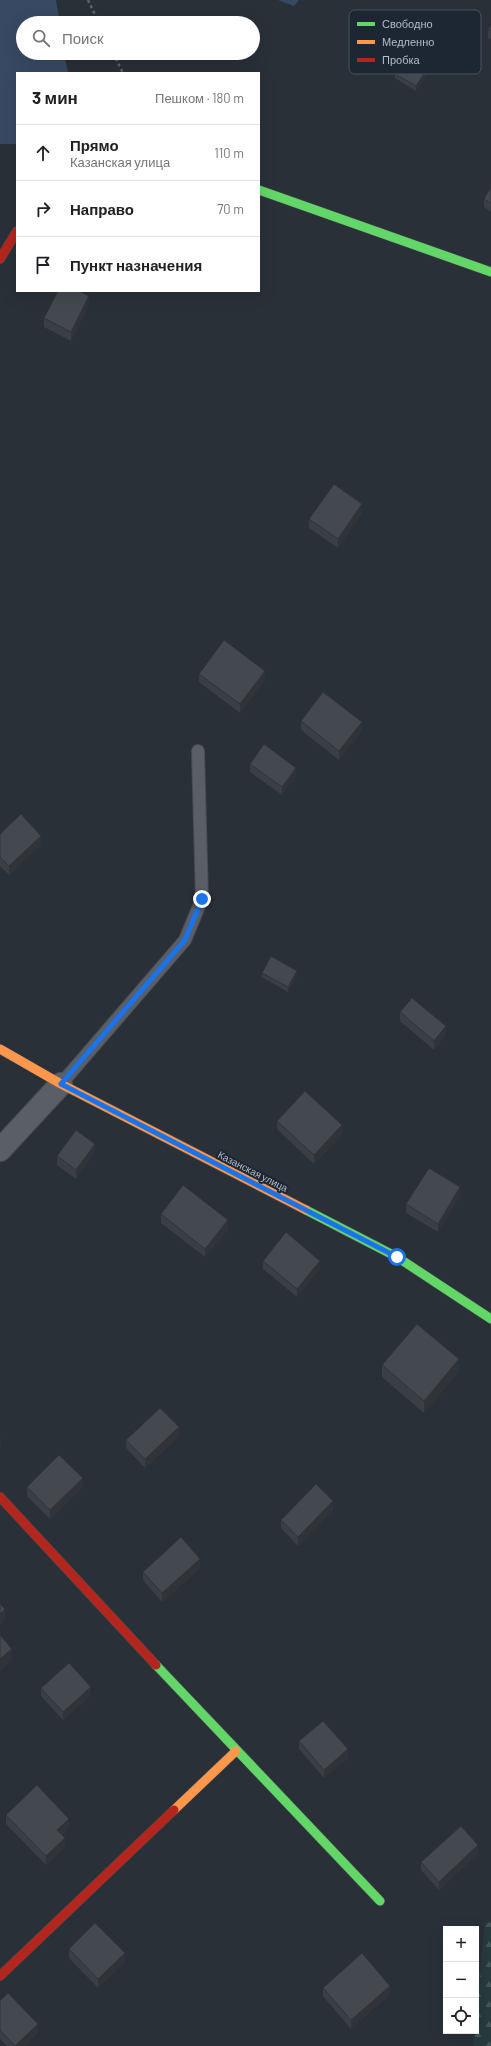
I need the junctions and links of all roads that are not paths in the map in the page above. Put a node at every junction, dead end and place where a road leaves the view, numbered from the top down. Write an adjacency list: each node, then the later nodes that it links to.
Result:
1 (260, 190): 4 (street)
2 (16, 233): 3 (street)
3 (0, 259)
4 (491, 272)
5 (198, 751): 7 (lane)
6 (0, 1049): 7 (street, Казанская улица)
7 (61, 1084): 8 (street); 9 (street, Казанская улица)
8 (0, 1150)
9 (491, 1319)
10 (0, 1497): 11 (street)
11 (236, 1751): 12 (street); 13 (street)
12 (380, 1901)
13 (0, 1976)

